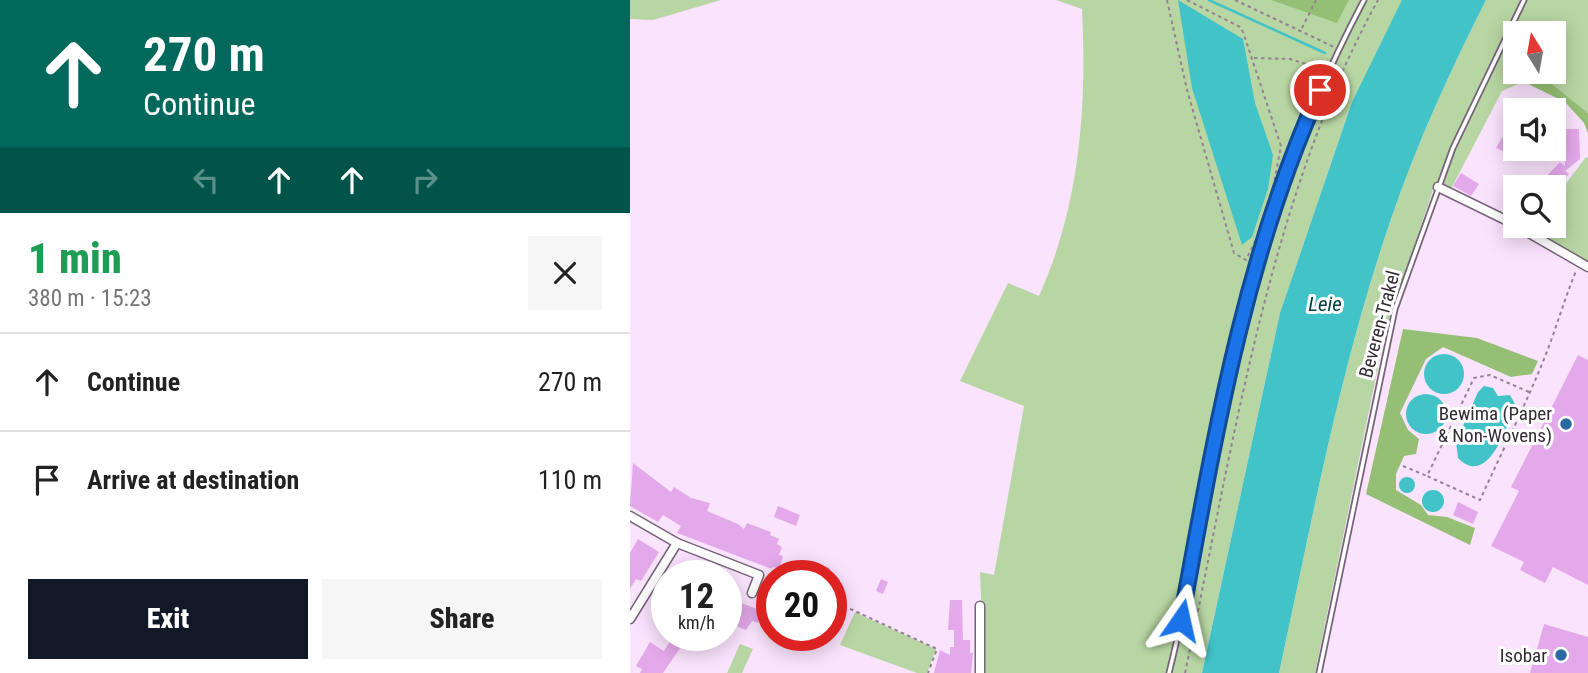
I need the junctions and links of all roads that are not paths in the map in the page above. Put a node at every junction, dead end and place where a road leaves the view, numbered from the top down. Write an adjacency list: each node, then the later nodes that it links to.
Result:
1 (1364, 0): 13 (lane)
2 (1524, 0): 3 (lane, Beveren-Trakel)
3 (1438, 187): 4 (street); 14 (lane, Beveren-Trakel)
4 (1503, 219)
5 (1538, 238): 6 (street)
6 (1588, 267)
7 (630, 516): 8 (street)
8 (677, 543): 9 (street); 11 (street)
9 (752, 593)
10 (980, 606): 12 (street)
11 (630, 619)
12 (980, 673)
13 (1169, 673)
14 (1318, 673)

